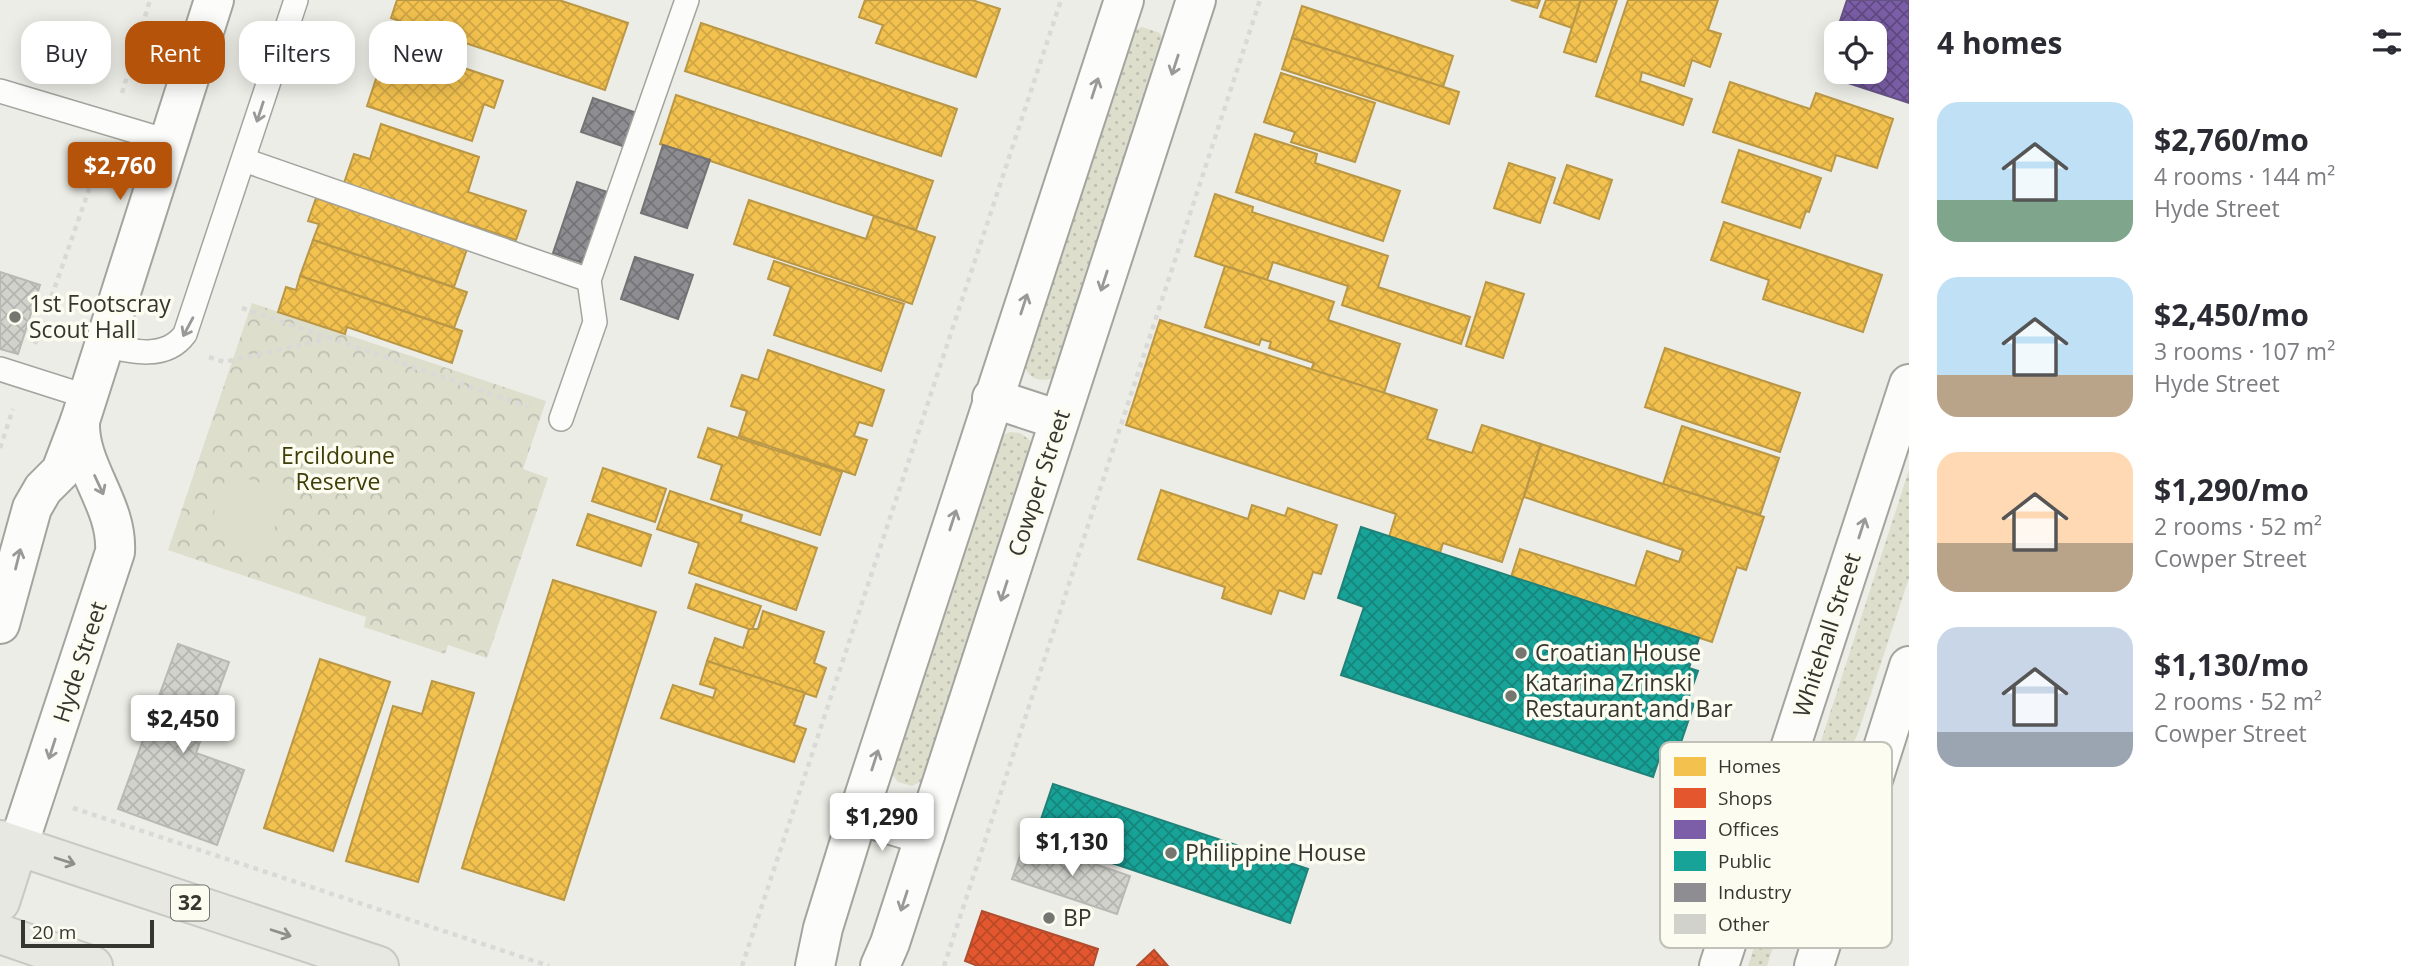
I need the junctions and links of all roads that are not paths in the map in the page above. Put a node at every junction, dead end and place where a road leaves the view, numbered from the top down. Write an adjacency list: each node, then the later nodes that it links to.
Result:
1 (214, 0): 7 (street, Hyde Street)
2 (296, 0): 8 (lane, one-way to 8)
3 (687, 0): 9 (lane)
4 (1193, 1): 16 (street, Cowper Street, one-way to 16)
5 (1115, 2): 13 (street, one-way to 5)
6 (0, 92): 7 (lane)
7 (170, 142): 10 (street, Hyde Street)
8 (244, 160): 9 (lane); 10 (lane, one-way to 10)
9 (589, 280): 15 (lane)
10 (104, 345): 14 (street, Hyde Street)
11 (0, 369): 14 (lane)
12 (1909, 384): 19 (street, Whitehall Street, one-way to 12)
13 (992, 398): 16 (street); 21 (street, one-way to 13)
14 (84, 409): 17 (street, Hyde Street, one-way to 14); 23 (street, Hyde Street, one-way to 23)
15 (561, 419)
16 (1059, 420): 22 (street, Cowper Street, one-way to 22)
17 (0, 624)
18 (1909, 666): 20 (street)
19 (1792, 742)
20 (1885, 742)
21 (858, 815): 22 (street); 30 (street)
22 (925, 835): 31 (street, Cowper Street, one-way to 31)
23 (9, 843): 24 (main road, Hyde Street); 29 (main road, 32, one-way to 29)
24 (0, 902)
25 (0, 934): 28 (main road)
26 (1725, 948): 32 (street, Whitehall Street, one-way to 26)
27 (1820, 948): 33 (street)
28 (93, 966)
29 (379, 966)
30 (815, 966)
31 (880, 966)
32 (1719, 966)
33 (1814, 966)

